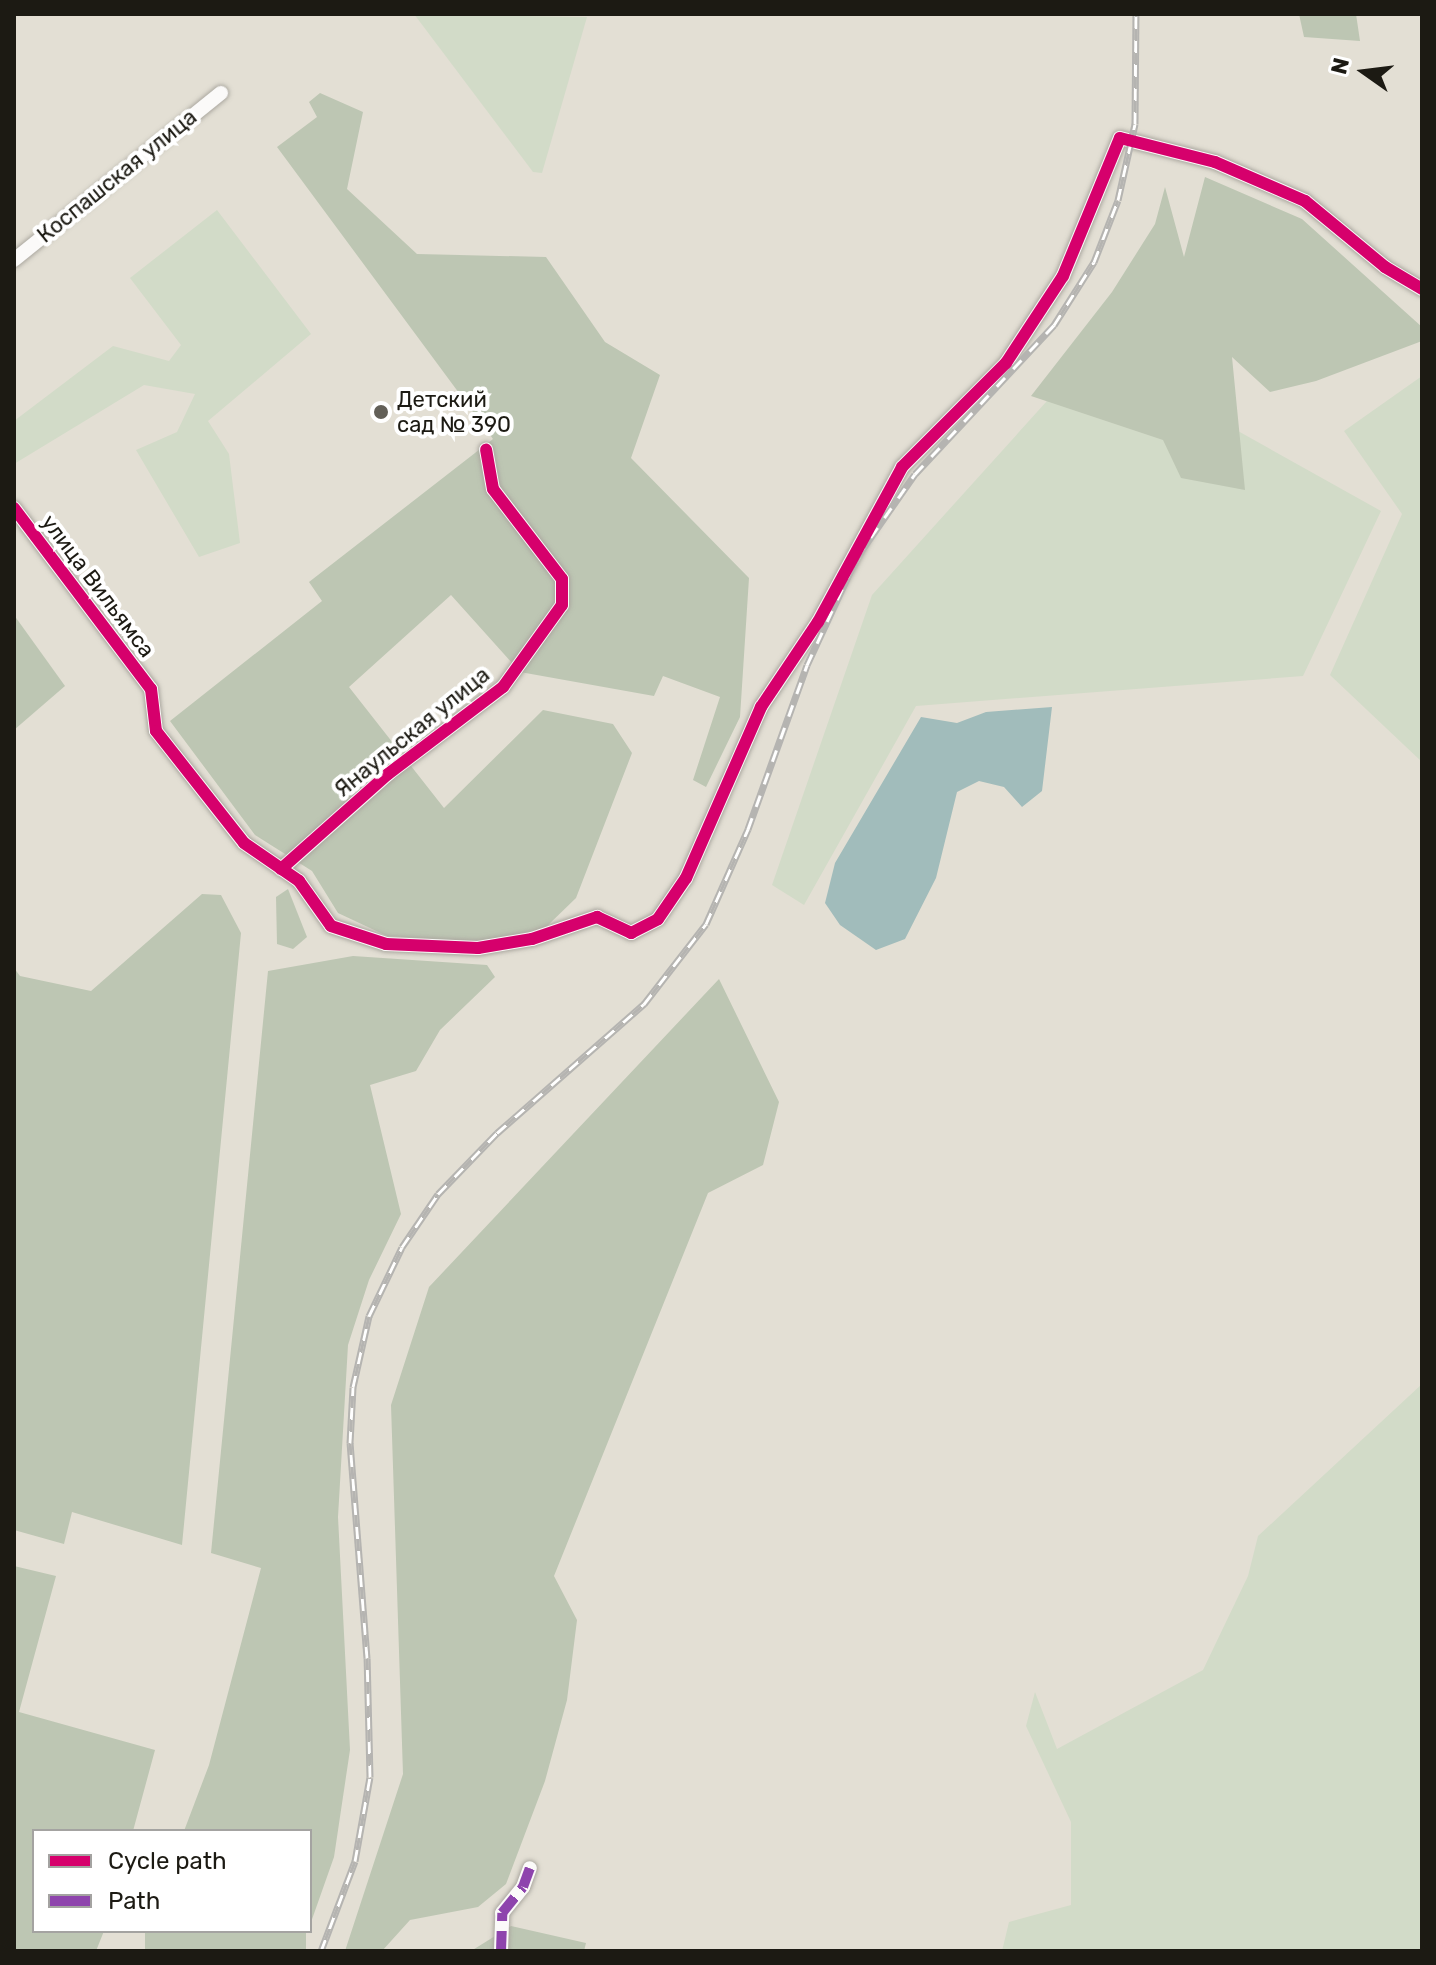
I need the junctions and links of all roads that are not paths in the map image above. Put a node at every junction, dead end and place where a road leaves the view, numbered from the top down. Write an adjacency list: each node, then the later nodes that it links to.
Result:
1 (221, 93): 2 (street, Коспашская улица)
2 (14, 260)
3 (1422, 289): 6 (street)
4 (486, 450): 6 (street, Янаульская улица)
5 (14, 508): 6 (street, улица Вильямса)
6 (281, 869)
7 (530, 1868): 8 (street)
8 (501, 1951)

